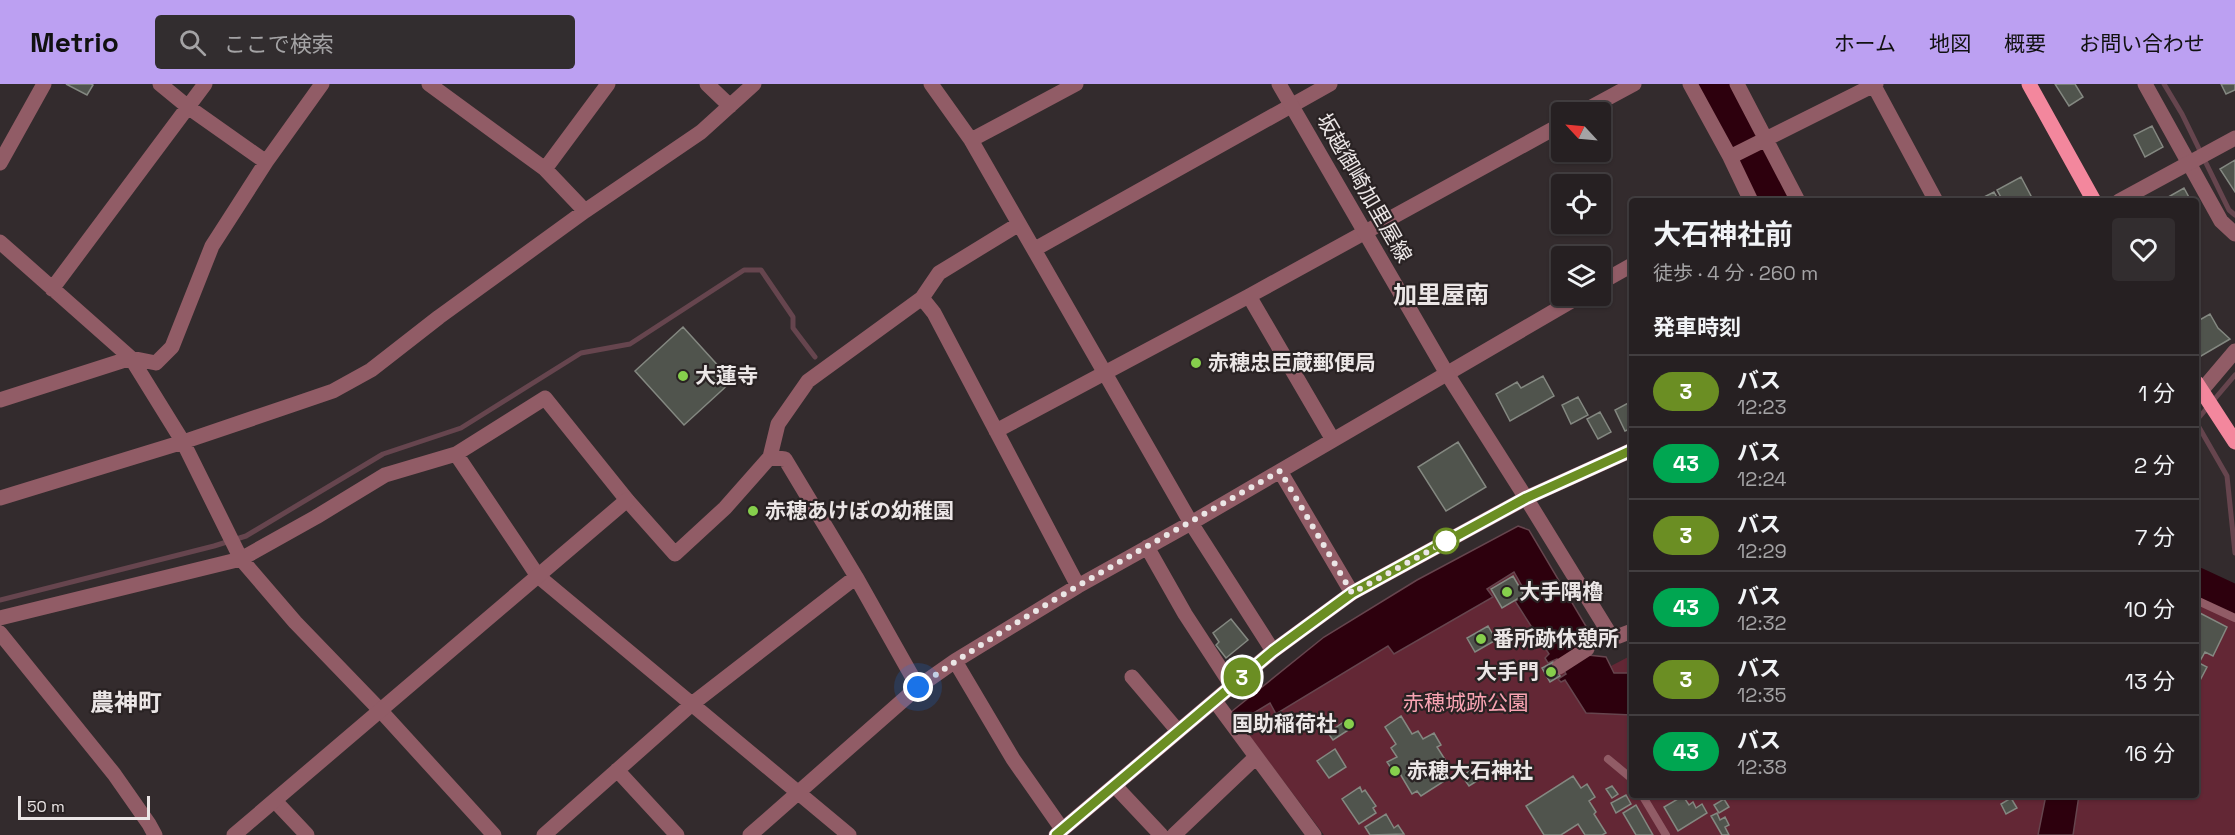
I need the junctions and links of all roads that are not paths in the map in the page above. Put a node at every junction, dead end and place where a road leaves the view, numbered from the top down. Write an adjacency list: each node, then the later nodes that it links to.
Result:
1 (44, 84): 30 (street)
2 (160, 84): 22 (street)
3 (205, 84): 22 (street)
4 (322, 84): 29 (street)
5 (429, 84): 31 (street)
6 (608, 84): 31 (street)
7 (707, 84): 21 (street)
8 (754, 84): 21 (street)
9 (931, 84): 26 (street)
10 (1077, 84): 26 (street)
11 (1279, 84): 20 (street, 坂越御崎加里屋線)
12 (1330, 84): 20 (street)
13 (1634, 84): 19 (street)
14 (1690, 84): 27 (street)
15 (1737, 84): 25 (street)
16 (1874, 84): 25 (street); 34 (street)
17 (2029, 84): 35 (main road)
18 (2145, 84): 28 (street)
19 (1601, 102)
20 (1291, 105): 39 (street, 坂越御崎加里屋線); 42 (street)
21 (730, 106): 37 (street)
22 (188, 107): 29 (street); 45 (street)
23 (1551, 130): 39 (street)
24 (2235, 138): 28 (street)
25 (1767, 139): 27 (street); 33 (street)
26 (971, 140): 38 (street)
27 (1730, 157): 32 (street)
28 (2197, 159): 36 (street); 40 (street)
29 (266, 162): 50 (street)
30 (0, 163)
31 (545, 169): 37 (street)
32 (1750, 198)
33 (1796, 198)
34 (1934, 198)
35 (2092, 198)
36 (2125, 198)
37 (585, 211): 57 (street)
38 (1018, 224): 42 (street); 47 (street)
39 (1365, 231): 46 (street); 51 (street, 坂越御崎加里屋線)
40 (2235, 234)
41 (0, 242): 45 (street)
42 (1035, 249): 52 (street)
43 (1629, 267): 44 (street)
44 (1611, 277)
45 (52, 289): 50 (street)
46 (1249, 296): 52 (street); 56 (street)
47 (922, 298): 55 (street); 61 (street)
48 (1562, 306): 51 (street)
49 (2235, 351): 53 (street)
50 (130, 358): 54 (street); 57 (street)
51 (1446, 372): 56 (street); 64 (street, 坂越御崎加里屋線)
52 (1106, 373): 55 (street); 66 (street)
53 (2202, 395): 58 (main road)
54 (0, 400)
55 (996, 431): 71 (street)
56 (1332, 440): 62 (street)
57 (183, 442): 63 (street); 68 (street)
58 (2235, 442)
59 (1629, 451): 64 (street)
60 (456, 454): 65 (street); 68 (street); 69 (street)
61 (770, 457): 65 (street); 70 (street)
62 (1280, 471): 66 (street); 72 (street)
63 (0, 498)
64 (1526, 498): 72 (street); 76 (street, 坂越御崎加里屋線)
65 (627, 500): 69 (street)
66 (1191, 523): 67 (street); 79 (street)
67 (1147, 548): 71 (street); 83 (street)
68 (241, 559): 74 (street); 87 (street)
69 (538, 576): 86 (street); 87 (street)
70 (856, 577): 84 (street); 86 (street)
71 (1078, 586): 80 (street)
72 (1352, 593): 79 (street)
73 (2199, 601): 75 (lane)
74 (0, 618)
75 (2235, 618)
76 (1629, 632)
77 (0, 633): 98 (street)
78 (1587, 650): 81 (street)
79 (1273, 651): 83 (street)
80 (955, 661): 84 (street); 97 (street)
81 (1559, 668)
82 (1132, 677): 88 (street)
83 (1232, 686): 85 (street)
84 (918, 687): 94 (street)
85 (1215, 701): 88 (street); 89 (street)
86 (692, 704): 91 (street); 94 (street)
87 (380, 710): 96 (street); 101 (street)
88 (1178, 731): 93 (street)
89 (1256, 757): 107 (street); 108 (street)
90 (1608, 759): 92 (lane)
91 (617, 770): 102 (street); 103 (street)
92 (1629, 776)
93 (1115, 786): 97 (street); 106 (street)
94 (798, 793): 104 (street); 105 (street)
95 (1644, 798): 109 (lane)
96 (275, 801): 99 (street); 100 (street)
97 (1059, 832)
98 (155, 835)
99 (234, 835)
100 (307, 835)
101 (494, 835)
102 (544, 835)
103 (677, 835)
104 (750, 835)
105 (849, 835)
106 (1161, 835)
107 (1174, 835)
108 (1314, 835)
109 (1666, 835)

